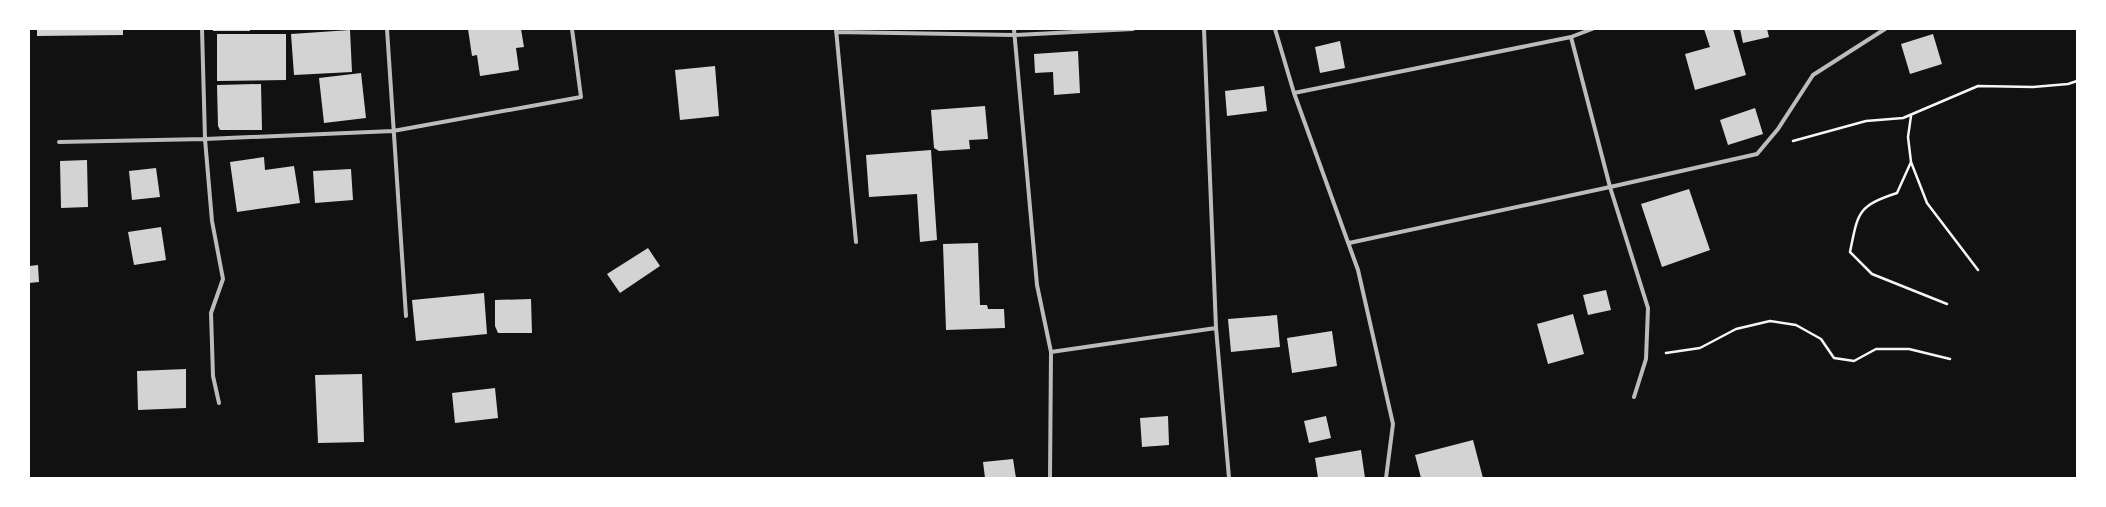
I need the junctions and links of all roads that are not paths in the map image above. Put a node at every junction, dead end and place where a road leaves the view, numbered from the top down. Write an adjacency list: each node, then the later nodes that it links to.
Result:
1 (202, 29): 15 (street)
2 (387, 29): 14 (street)
3 (572, 29): 14 (street)
4 (1014, 29): 11 (street)
5 (1133, 29): 11 (street)
6 (1204, 29): 21 (street)
7 (1275, 29): 13 (street)
8 (1592, 29): 12 (street)
9 (1885, 29): 17 (street)
10 (836, 30): 11 (street); 18 (street)
11 (1014, 35): 22 (street)
12 (1571, 37): 13 (street); 17 (street)
13 (1294, 94): 19 (street)
14 (393, 131): 15 (street); 20 (street)
15 (205, 139): 16 (street); 24 (street)
16 (59, 142)
17 (1610, 188): 19 (street); 23 (street)
18 (856, 242)
19 (1349, 243): 27 (street)
20 (406, 316)
21 (1216, 328): 22 (street); 26 (street)
22 (1051, 352): 25 (street)
23 (1634, 397)
24 (219, 403)
25 (1050, 478)
26 (1229, 478)
27 (1386, 478)

